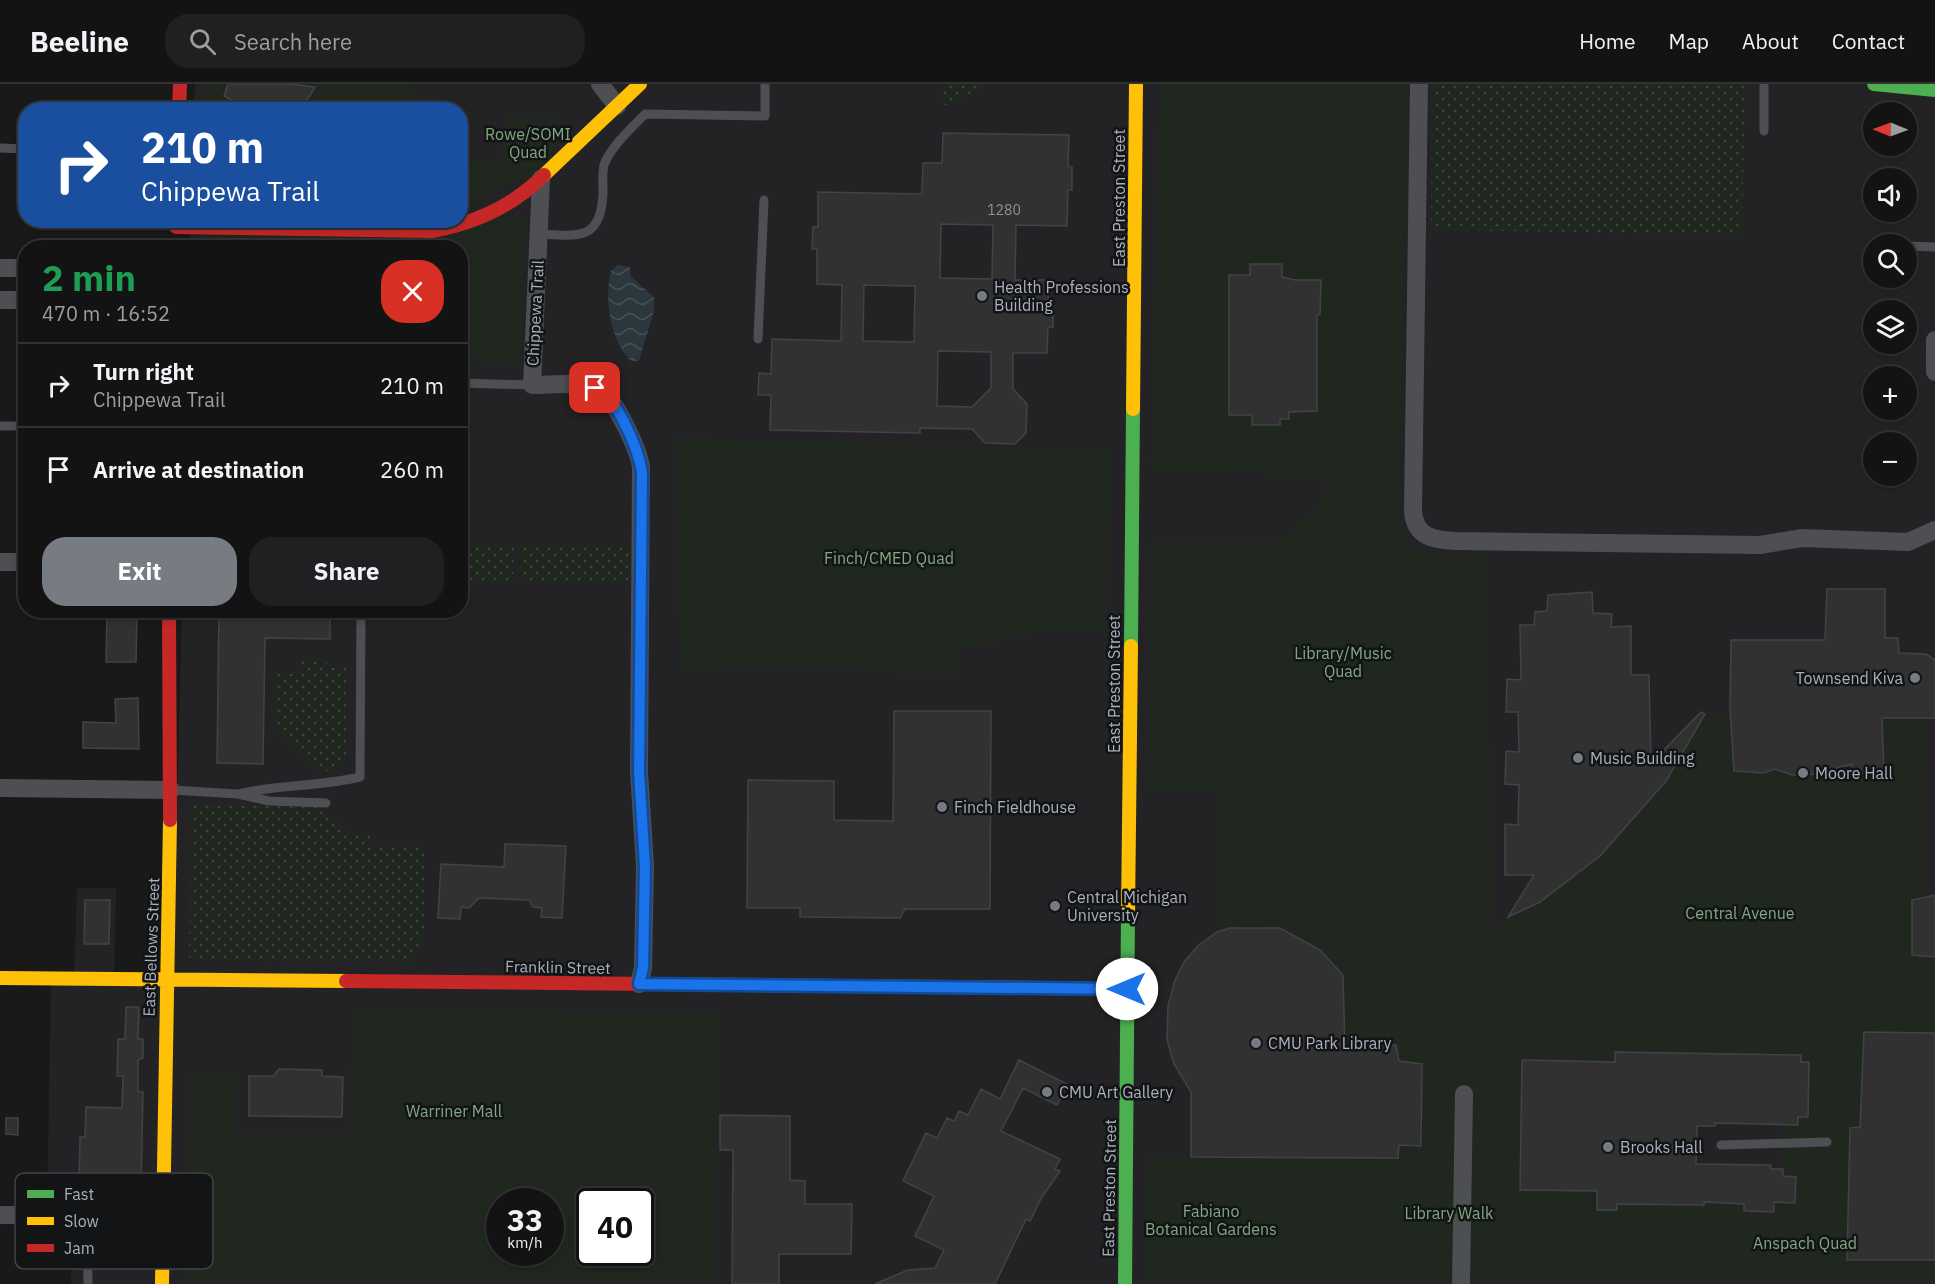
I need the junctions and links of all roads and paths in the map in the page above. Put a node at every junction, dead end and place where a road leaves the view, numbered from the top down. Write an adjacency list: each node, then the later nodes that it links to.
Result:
1 (180, 84): 10 (street)
2 (600, 84): 11 (street)
3 (640, 84): 11 (street)
4 (765, 84): 20 (lane)
5 (1136, 84): 46 (street, East Preston Street)
6 (1419, 84): 34 (street)
7 (1764, 84): 12 (lane)
8 (1874, 84): 9 (street)
9 (1935, 90)
10 (179, 102)
11 (616, 106): 15 (street)
12 (1764, 131)
13 (0, 148): 14 (lane)
14 (18, 149)
15 (541, 179): 17 (street); 20 (street, Chippewa Trail)
16 (764, 200): 27 (lane)
17 (468, 221)
18 (176, 228): 19 (street)
19 (443, 228)
20 (539, 234): 31 (street, Chippewa Trail)
21 (1917, 246): 22 (lane)
22 (1935, 247)
23 (0, 268): 24 (street)
24 (18, 268)
25 (0, 300): 26 (street)
26 (18, 300)
27 (758, 339)
28 (1935, 340): 29 (street)
29 (1935, 372)
30 (468, 383): 31 (lane)
31 (532, 385): 45 (street, Chippewa Trail)
32 (0, 426): 33 (lane)
33 (18, 426)
34 (1935, 530)
35 (0, 562): 36 (street)
36 (18, 562)
37 (169, 618): 40 (street, East Bellows Street)
38 (361, 618): 41 (lane)
39 (0, 788): 40 (street)
40 (171, 790): 41 (lane); 44 (street, East Bellows Street)
41 (238, 794): 42 (lane)
42 (326, 803)
43 (0, 978): 44 (street, Franklin Street)
44 (168, 980): 45 (street, Franklin Street); 50 (street, East Bellows Street)
45 (639, 984): 46 (street, Franklin Street)
46 (1127, 989): 57 (street, East Preston Street)
47 (1464, 1094): 58 (street)
48 (1827, 1142): 49 (lane)
49 (1721, 1145)
50 (164, 1173)
51 (0, 1215): 52 (street)
52 (15, 1215)
53 (88, 1269): 55 (lane)
54 (162, 1269): 56 (street, East Bellows Street)
55 (88, 1284)
56 (162, 1284)
57 (1125, 1284)
58 (1461, 1284)

